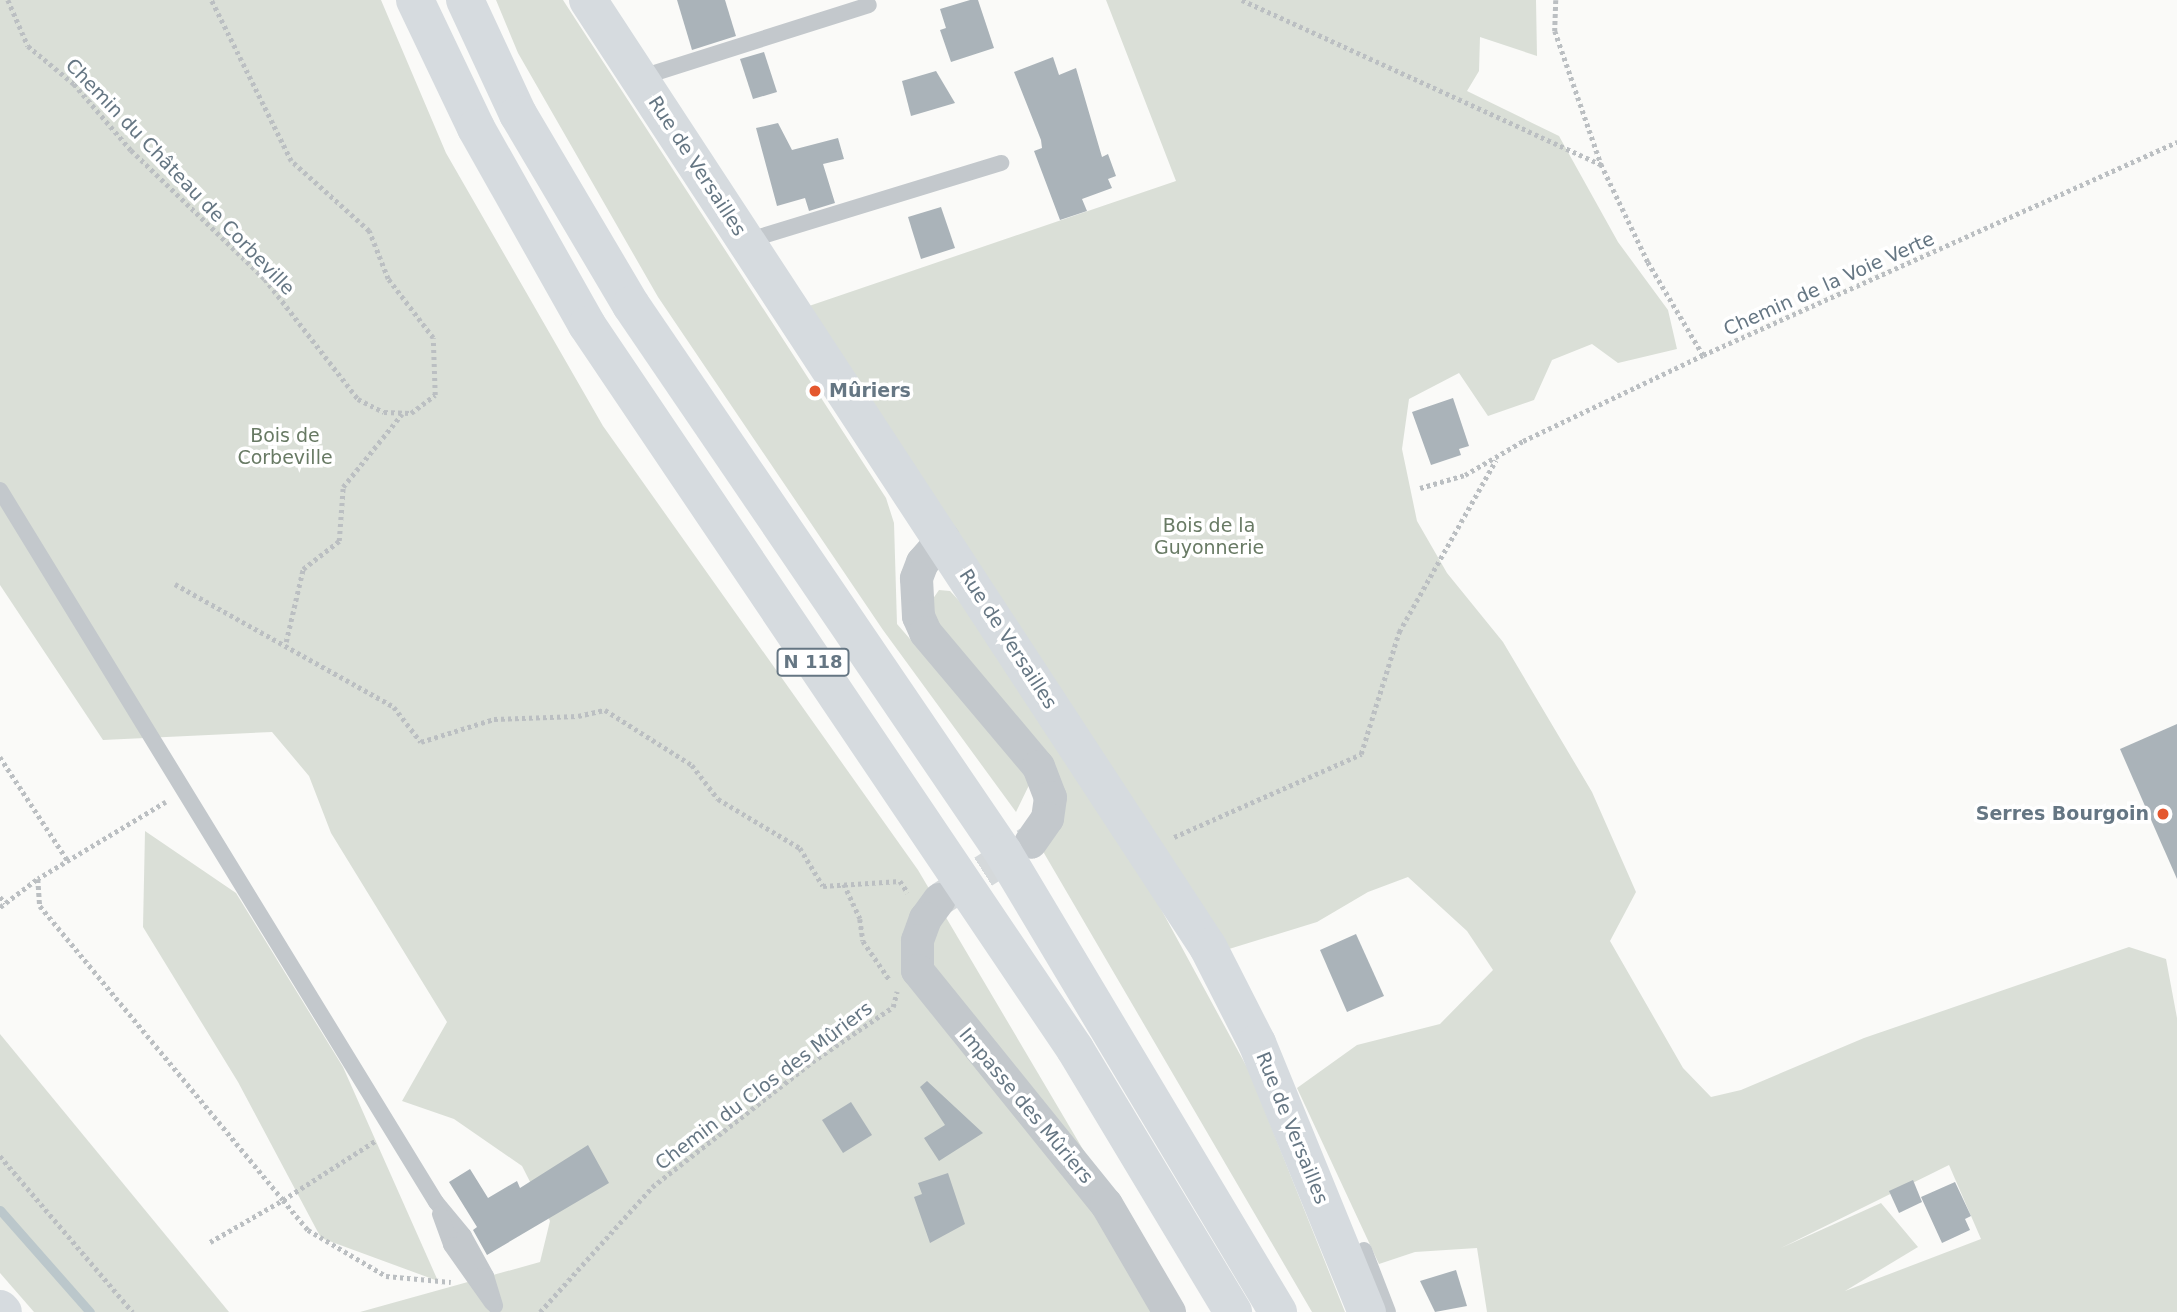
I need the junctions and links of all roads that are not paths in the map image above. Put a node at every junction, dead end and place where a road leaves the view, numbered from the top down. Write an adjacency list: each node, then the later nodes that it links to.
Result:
1 (415, 0): 15 (main road, N 118)
2 (465, 0): 16 (main road, N 118)
3 (588, 0): 5 (main road, Rue de Versailles)
4 (869, 5): 5 (lane)
5 (639, 78): 7 (main road, Rue de Versailles)
6 (1001, 163): 7 (lane)
7 (746, 240): 9 (main road, Rue de Versailles)
8 (0, 490): 12 (lane)
9 (943, 538): 10 (street); 17 (main road, Rue de Versailles)
10 (1030, 842)
11 (939, 899): 14 (street, Impasse des Mûriers)
12 (436, 1202): 12 (lane)
13 (1364, 1250): 18 (lane)
14 (1170, 1312)
15 (1233, 1312)
16 (1278, 1312)
17 (1367, 1312)
18 (1388, 1312)

